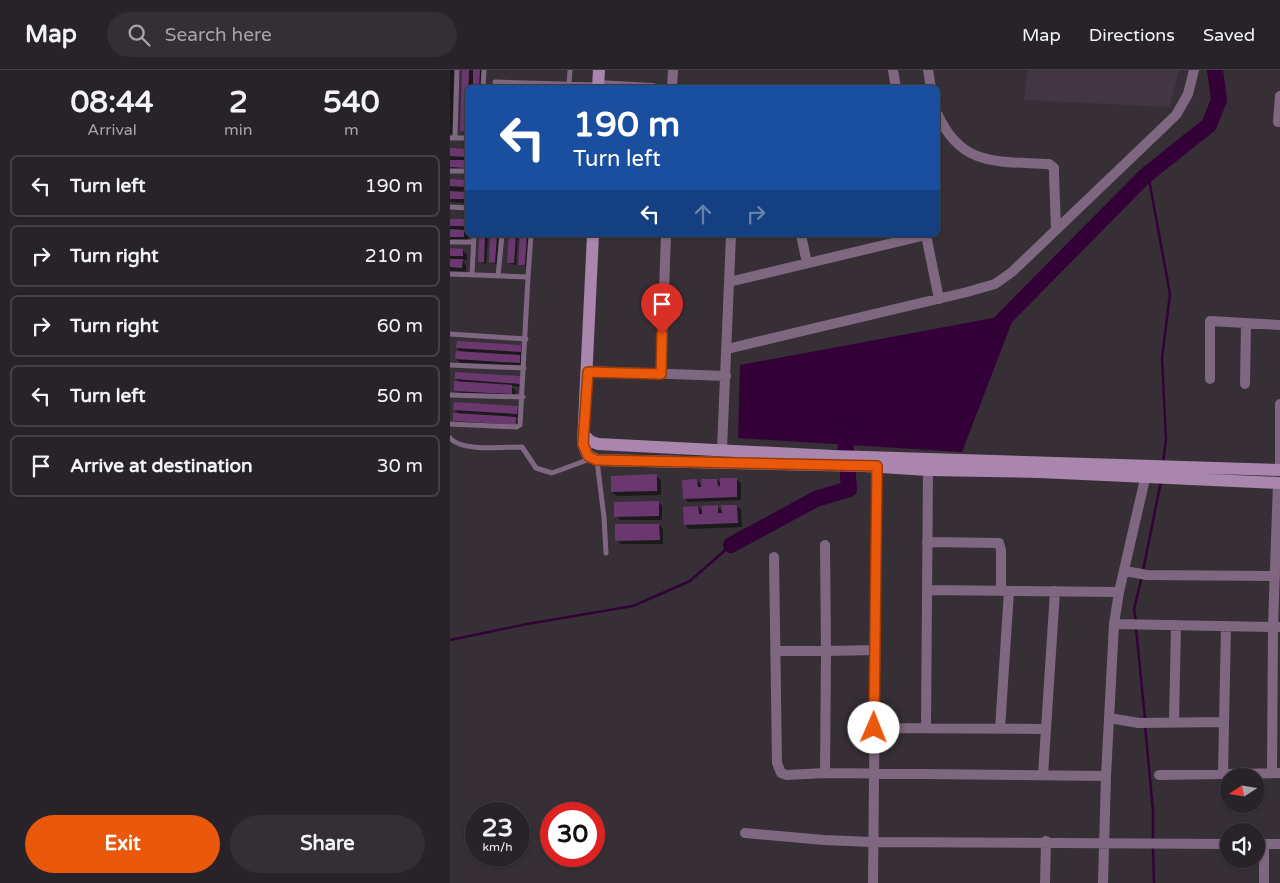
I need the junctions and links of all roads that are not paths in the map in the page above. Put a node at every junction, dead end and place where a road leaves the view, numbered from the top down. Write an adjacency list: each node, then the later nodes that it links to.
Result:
1 (456, 70): 20 (lane)
2 (484, 70): 11 (lane)
3 (570, 70): 10 (lane)
4 (599, 70): 13 (street)
5 (673, 70): 14 (street)
6 (893, 70): 15 (street)
7 (928, 70): 16 (street)
8 (1194, 70): 25 (street)
9 (495, 82): 10 (lane)
10 (569, 84): 12 (lane)
11 (483, 85)
12 (584, 85)
13 (598, 85)
14 (672, 85)
15 (896, 85)
16 (930, 85)
17 (1280, 96): 19 (street)
18 (940, 119): 25 (street)
19 (1278, 122)
20 (453, 138)
21 (450, 171): 22 (lane)
22 (465, 171)
23 (450, 207): 24 (lane)
24 (465, 208)
25 (1056, 230): 44 (street)
26 (474, 237): 36 (lane)
27 (502, 237): 40 (lane)
28 (531, 237): 41 (lane)
29 (593, 237): 52 (street)
30 (666, 237): 53 (street)
31 (732, 237): 43 (street)
32 (800, 237): 37 (street)
33 (918, 237): 37 (street)
34 (926, 237): 44 (street)
35 (450, 242): 36 (lane)
36 (473, 242): 39 (lane)
37 (807, 263): 43 (street)
38 (450, 274): 39 (lane); 42 (lane)
39 (472, 275): 40 (lane)
40 (498, 276): 41 (lane)
41 (528, 277): 48 (lane)
42 (450, 280)
43 (730, 282): 49 (street)
44 (939, 299): 49 (street)
45 (1246, 323): 46 (street); 55 (street); 56 (street)
46 (1280, 325)
47 (450, 334): 48 (lane)
48 (526, 339): 51 (lane)
49 (727, 349): 54 (street)
50 (450, 365): 51 (lane)
51 (524, 368): 58 (lane)
52 (588, 372): 53 (street); 61 (street)
53 (661, 374): 54 (street)
54 (726, 376): 63 (street)
55 (1210, 379)
56 (1245, 384)
57 (450, 395): 58 (lane)
58 (523, 397): 60 (lane)
59 (1280, 404): 68 (street)
60 (450, 424)
61 (584, 435): 63 (street); 64 (street)
62 (450, 438): 64 (lane)
63 (722, 449): 67 (street)
64 (595, 459): 65 (street); 71 (lane)
65 (877, 466): 66 (street); 83 (street)
66 (928, 470): 67 (street); 69 (street)
67 (1157, 472): 68 (street); 73 (street)
68 (1279, 476): 74 (street)
69 (927, 542): 75 (street); 76 (street)
70 (825, 545): 85 (street)
71 (606, 553)
72 (774, 557): 84 (street)
73 (1125, 571): 74 (street); 78 (street)
74 (1275, 576): 82 (street)
75 (927, 590): 76 (street); 90 (street)
76 (1005, 591): 77 (street); 91 (street)
77 (1055, 591): 78 (street); 92 (street)
78 (1119, 592): 79 (street)
79 (1114, 624): 80 (street); 86 (street)
80 (1176, 625): 81 (street); 87 (street)
81 (1226, 626): 82 (street); 88 (street)
82 (1277, 627): 95 (street)
83 (875, 650): 85 (street); 89 (street)
84 (775, 651): 85 (street); 94 (street)
85 (826, 651): 94 (street)
86 (1109, 718): 87 (street); 100 (street)
87 (1174, 722): 88 (street)
88 (1224, 722): 93 (street)
89 (874, 728): 90 (street); 96 (street)
90 (926, 728): 91 (street)
91 (1000, 729): 92 (street)
92 (1046, 729): 98 (street)
93 (1223, 768)
94 (825, 773): 96 (street)
95 (1276, 773)
96 (873, 774): 98 (street); 103 (street)
97 (1220, 774): 99 (street)
98 (1043, 775): 100 (street)
99 (1159, 775)
100 (1106, 776): 104 (street)
101 (745, 833): 103 (street)
102 (1046, 841): 103 (street); 104 (street); 110 (street)
103 (872, 842): 109 (street)
104 (1103, 842): 105 (street); 111 (street)
105 (1220, 844)
106 (1265, 844): 107 (street)
107 (1280, 844)
108 (1262, 868): 112 (street)
109 (873, 883)
110 (1045, 883)
111 (1104, 883)
112 (1264, 883)

